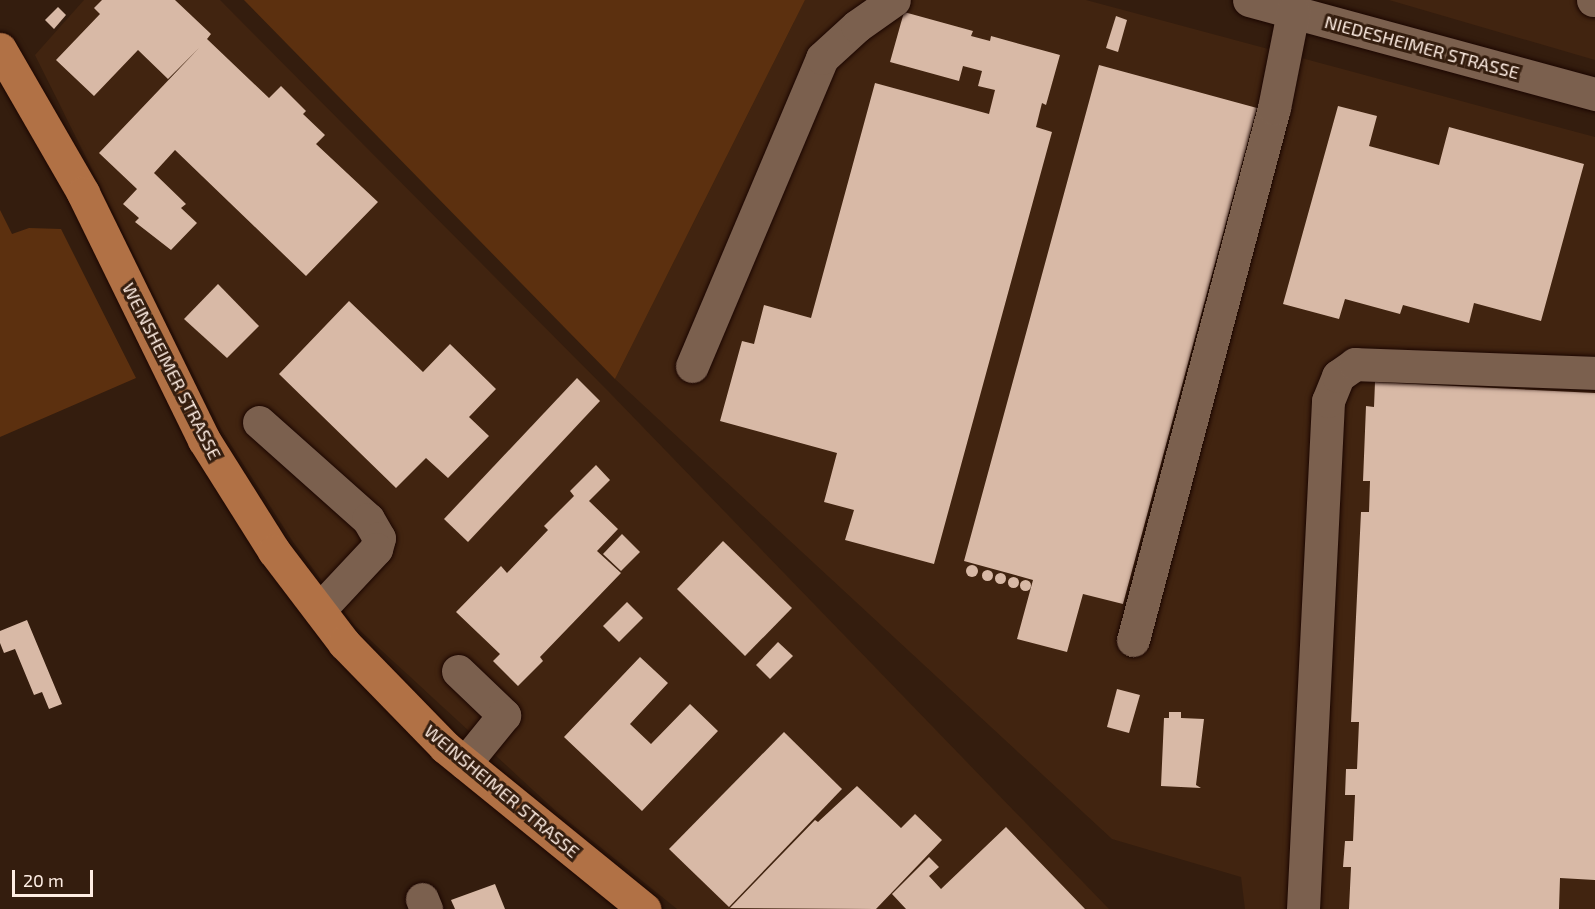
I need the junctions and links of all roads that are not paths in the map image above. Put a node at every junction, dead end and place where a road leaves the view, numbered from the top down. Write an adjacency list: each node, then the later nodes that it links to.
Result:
1 (894, 0): 6 (street)
2 (1249, 0): 3 (street, NIEDESHEIMER STRASSE)
3 (1293, 12): 5 (street, NIEDESHEIMER STRASSE); 10 (street)
4 (0, 49): 9 (main road, WEINSHEIMER STRASSE)
5 (1595, 94)
6 (692, 366)
7 (1595, 373): 14 (street)
8 (259, 422): 9 (street)
9 (319, 609): 12 (main road, WEINSHEIMER STRASSE)
10 (1133, 640)
11 (458, 671): 12 (street)
12 (465, 763): 13 (main road, WEINSHEIMER STRASSE)
13 (644, 909)
14 (1303, 909)

